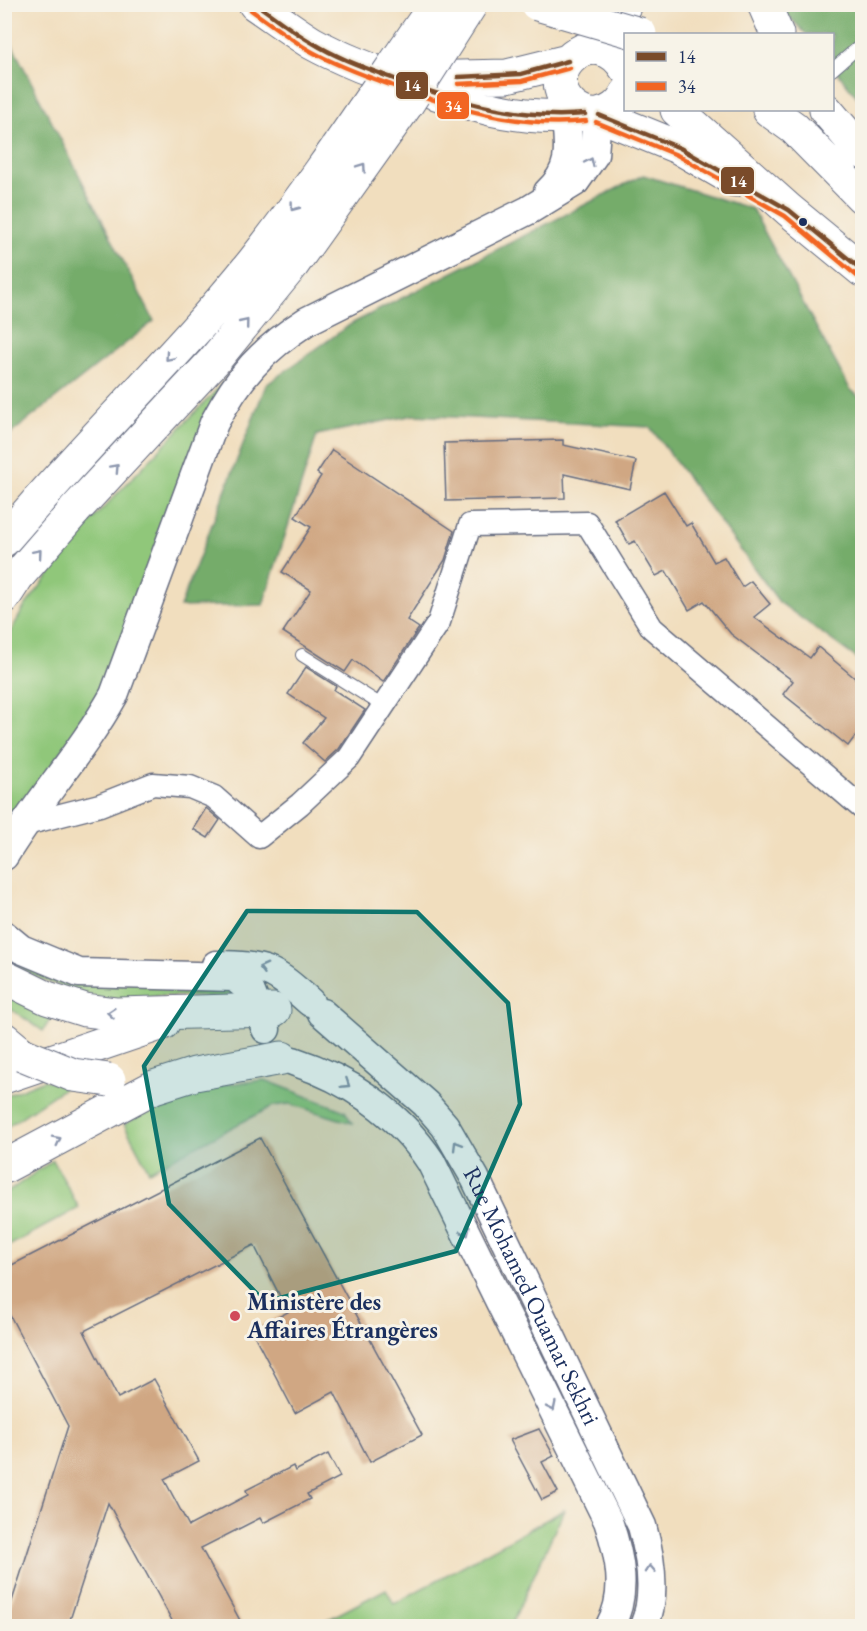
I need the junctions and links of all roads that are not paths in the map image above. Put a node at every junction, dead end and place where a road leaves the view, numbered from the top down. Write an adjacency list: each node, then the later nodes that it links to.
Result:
1 (255, 4): 15 (main road)
2 (436, 4): 27 (main road, one-way to 27, bridge)
3 (471, 4): 28 (main road, one-way to 3, bridge)
4 (537, 4): 9 (main road, bridge)
5 (570, 4): 13 (main road)
6 (625, 4): 13 (main road)
7 (741, 4): 10 (main road)
8 (764, 4): 11 (main road)
9 (637, 33)
10 (753, 33)
11 (777, 33)
12 (862, 44): 14 (lane)
13 (593, 58): 15 (main road); 17 (main road)
14 (834, 68)
15 (394, 78): 17 (main road)
16 (624, 97): 17 (main road)
17 (582, 111): 25 (main road); 32 (street)
18 (678, 111): 25 (main road)
19 (770, 111): 24 (main road)
20 (801, 111): 23 (main road)
21 (827, 111): 22 (main road)
22 (862, 152)
23 (862, 190)
24 (862, 197)
25 (789, 210): 26 (main road)
26 (862, 270)
27 (4, 540)
28 (4, 597)
29 (302, 655): 30 (lane)
30 (383, 706): 31 (street); 32 (street)
31 (862, 808)
32 (22, 825): 33 (street)
33 (4, 856)
34 (4, 935): 35 (street)
35 (43, 959): 37 (street, Rue Mohamed Ouamar Sekhri, one-way to 35); 39 (street)
36 (4, 977): 38 (main road, one-way to 36)
37 (316, 1007): 39 (street); 41 (street); 44 (street, Rue Mohamed Ouamar Sekhri, one-way to 37)
38 (202, 1012): 39 (main road); 40 (main road)
39 (266, 1016): 41 (street)
40 (10, 1057): 41 (main road, bridge)
41 (278, 1060): 42 (main road, one-way to 41); 43 (street, one-way to 43)
42 (4, 1167)
43 (610, 1626)
44 (644, 1626)

